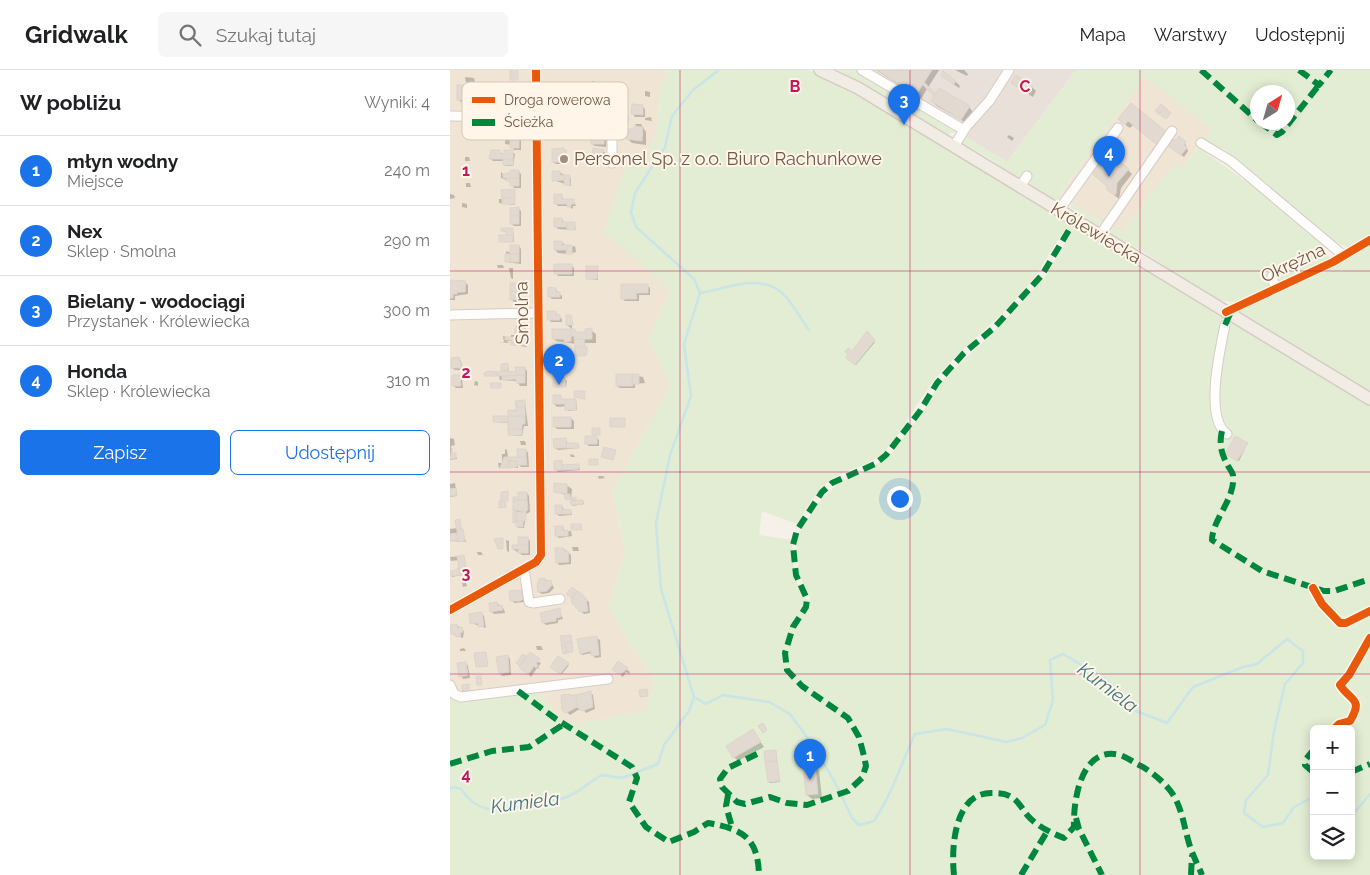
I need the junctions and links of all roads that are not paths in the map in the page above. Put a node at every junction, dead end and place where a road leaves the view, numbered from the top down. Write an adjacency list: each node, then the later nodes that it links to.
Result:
1 (820, 70): 10 (main road, Królewiecka)
2 (862, 70): 5 (street)
3 (1009, 70): 5 (street)
4 (1118, 128): 14 (street)
5 (964, 130): 10 (street)
6 (1172, 131): 15 (street)
7 (536, 140): 21 (street, Smolna)
8 (612, 140): 11 (street)
9 (1201, 143): 17 (street)
10 (954, 146): 13 (main road, Królewiecka)
11 (612, 163)
12 (1028, 176): 13 (street)
13 (1020, 186): 14 (main road, Królewiecka)
14 (1059, 210): 15 (main road, Królewiecka)
15 (1100, 235): 20 (main road, Królewiecka)
16 (1370, 240): 17 (street, Okrężna)
17 (1344, 256): 19 (street, Okrężna)
18 (1272, 276): 19 (street)
19 (1275, 288): 20 (street, Okrężna)
20 (1226, 312): 24 (main road, Królewiecka)
21 (537, 313): 22 (street); 26 (street, Smolna)
22 (450, 315)
23 (1225, 326): 25 (street)
24 (1370, 399)
25 (1227, 434)
26 (524, 569): 27 (street); 28 (street)
27 (560, 599)
28 (450, 610)
29 (608, 679): 30 (street)
30 (450, 685)

